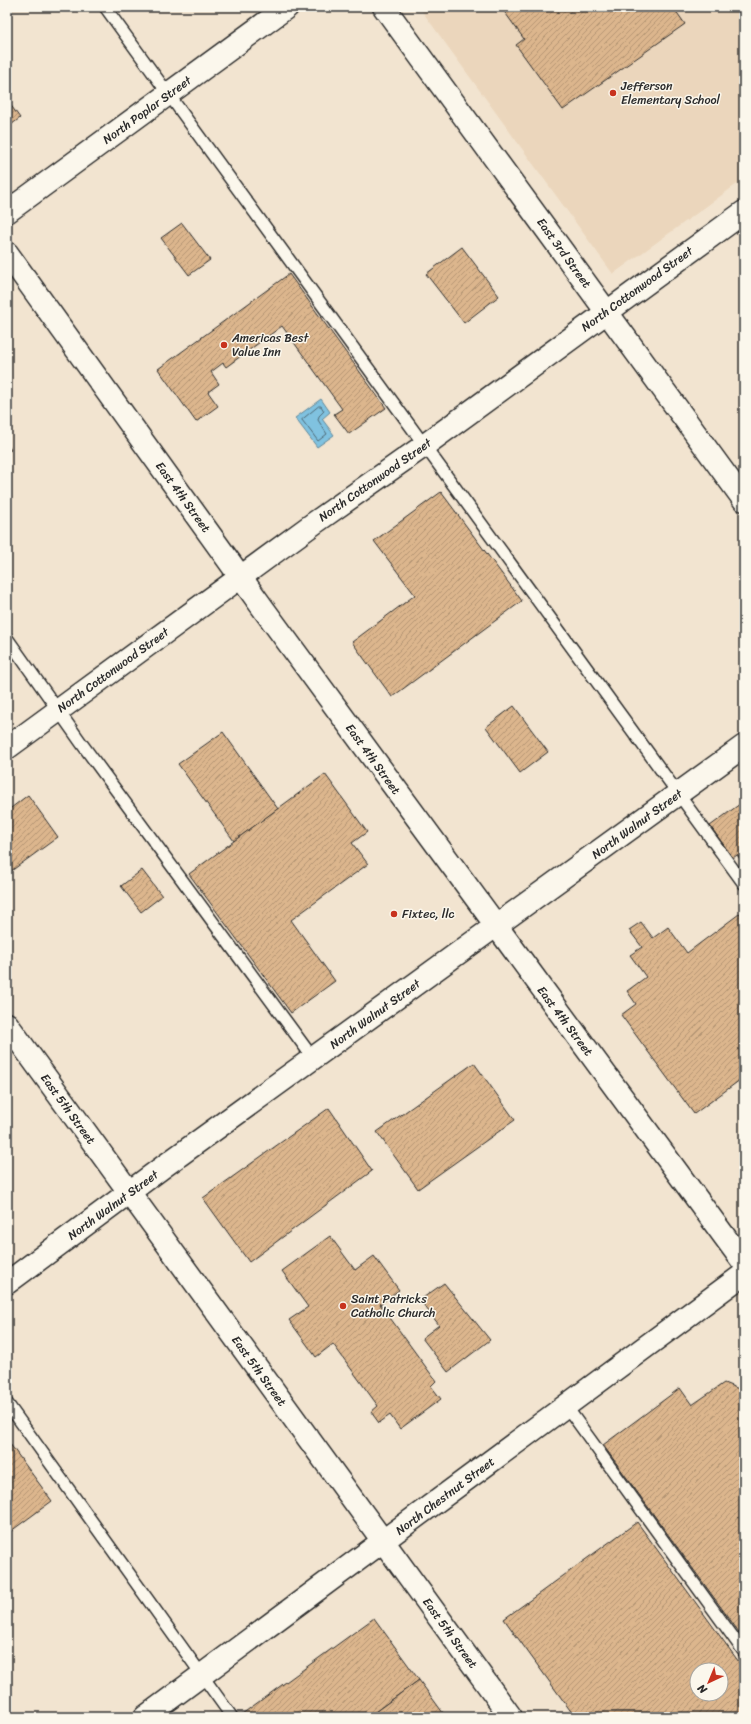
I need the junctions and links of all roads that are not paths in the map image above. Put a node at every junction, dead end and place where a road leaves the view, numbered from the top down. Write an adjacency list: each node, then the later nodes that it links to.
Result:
1 (105, 7): 4 (lane)
2 (287, 7): 4 (street, North Poplar Street)
3 (384, 7): 8 (street, East 3rd Street)
4 (169, 95): 5 (street, North Poplar Street); 9 (lane)
5 (7, 212)
6 (744, 212): 8 (street, North Cottonwood Street)
7 (7, 253): 11 (street, East 4th Street)
8 (607, 311): 9 (street, North Cottonwood Street); 10 (street, East 3rd Street)
9 (425, 445): 11 (street, North Cottonwood Street); 16 (lane)
10 (744, 500)
11 (240, 577): 13 (street, North Cottonwood Street); 18 (street, East 4th Street)
12 (7, 638): 13 (lane)
13 (58, 711): 15 (street, North Cottonwood Street); 20 (lane)
14 (744, 746): 16 (street, North Walnut Street)
15 (7, 748)
16 (679, 794): 17 (lane); 18 (street, North Walnut Street)
17 (744, 884)
18 (495, 926): 20 (street, North Walnut Street); 22 (street, East 4th Street)
19 (7, 1024): 21 (street, East 5th Street)
20 (313, 1058): 21 (street, North Walnut Street)
21 (129, 1192): 24 (street, North Walnut Street); 27 (street, East 5th Street)
22 (744, 1263)
23 (744, 1274): 26 (street, North Chestnut Street)
24 (7, 1283)
25 (7, 1403): 29 (lane)
26 (566, 1406): 27 (street, North Chestnut Street); 28 (lane)
27 (383, 1542): 29 (street, North Chestnut Street); 32 (street, East 5th Street)
28 (744, 1652)
29 (202, 1675): 30 (street, North Chestnut Street); 31 (lane)
30 (145, 1717)
31 (232, 1717)
32 (511, 1717)

